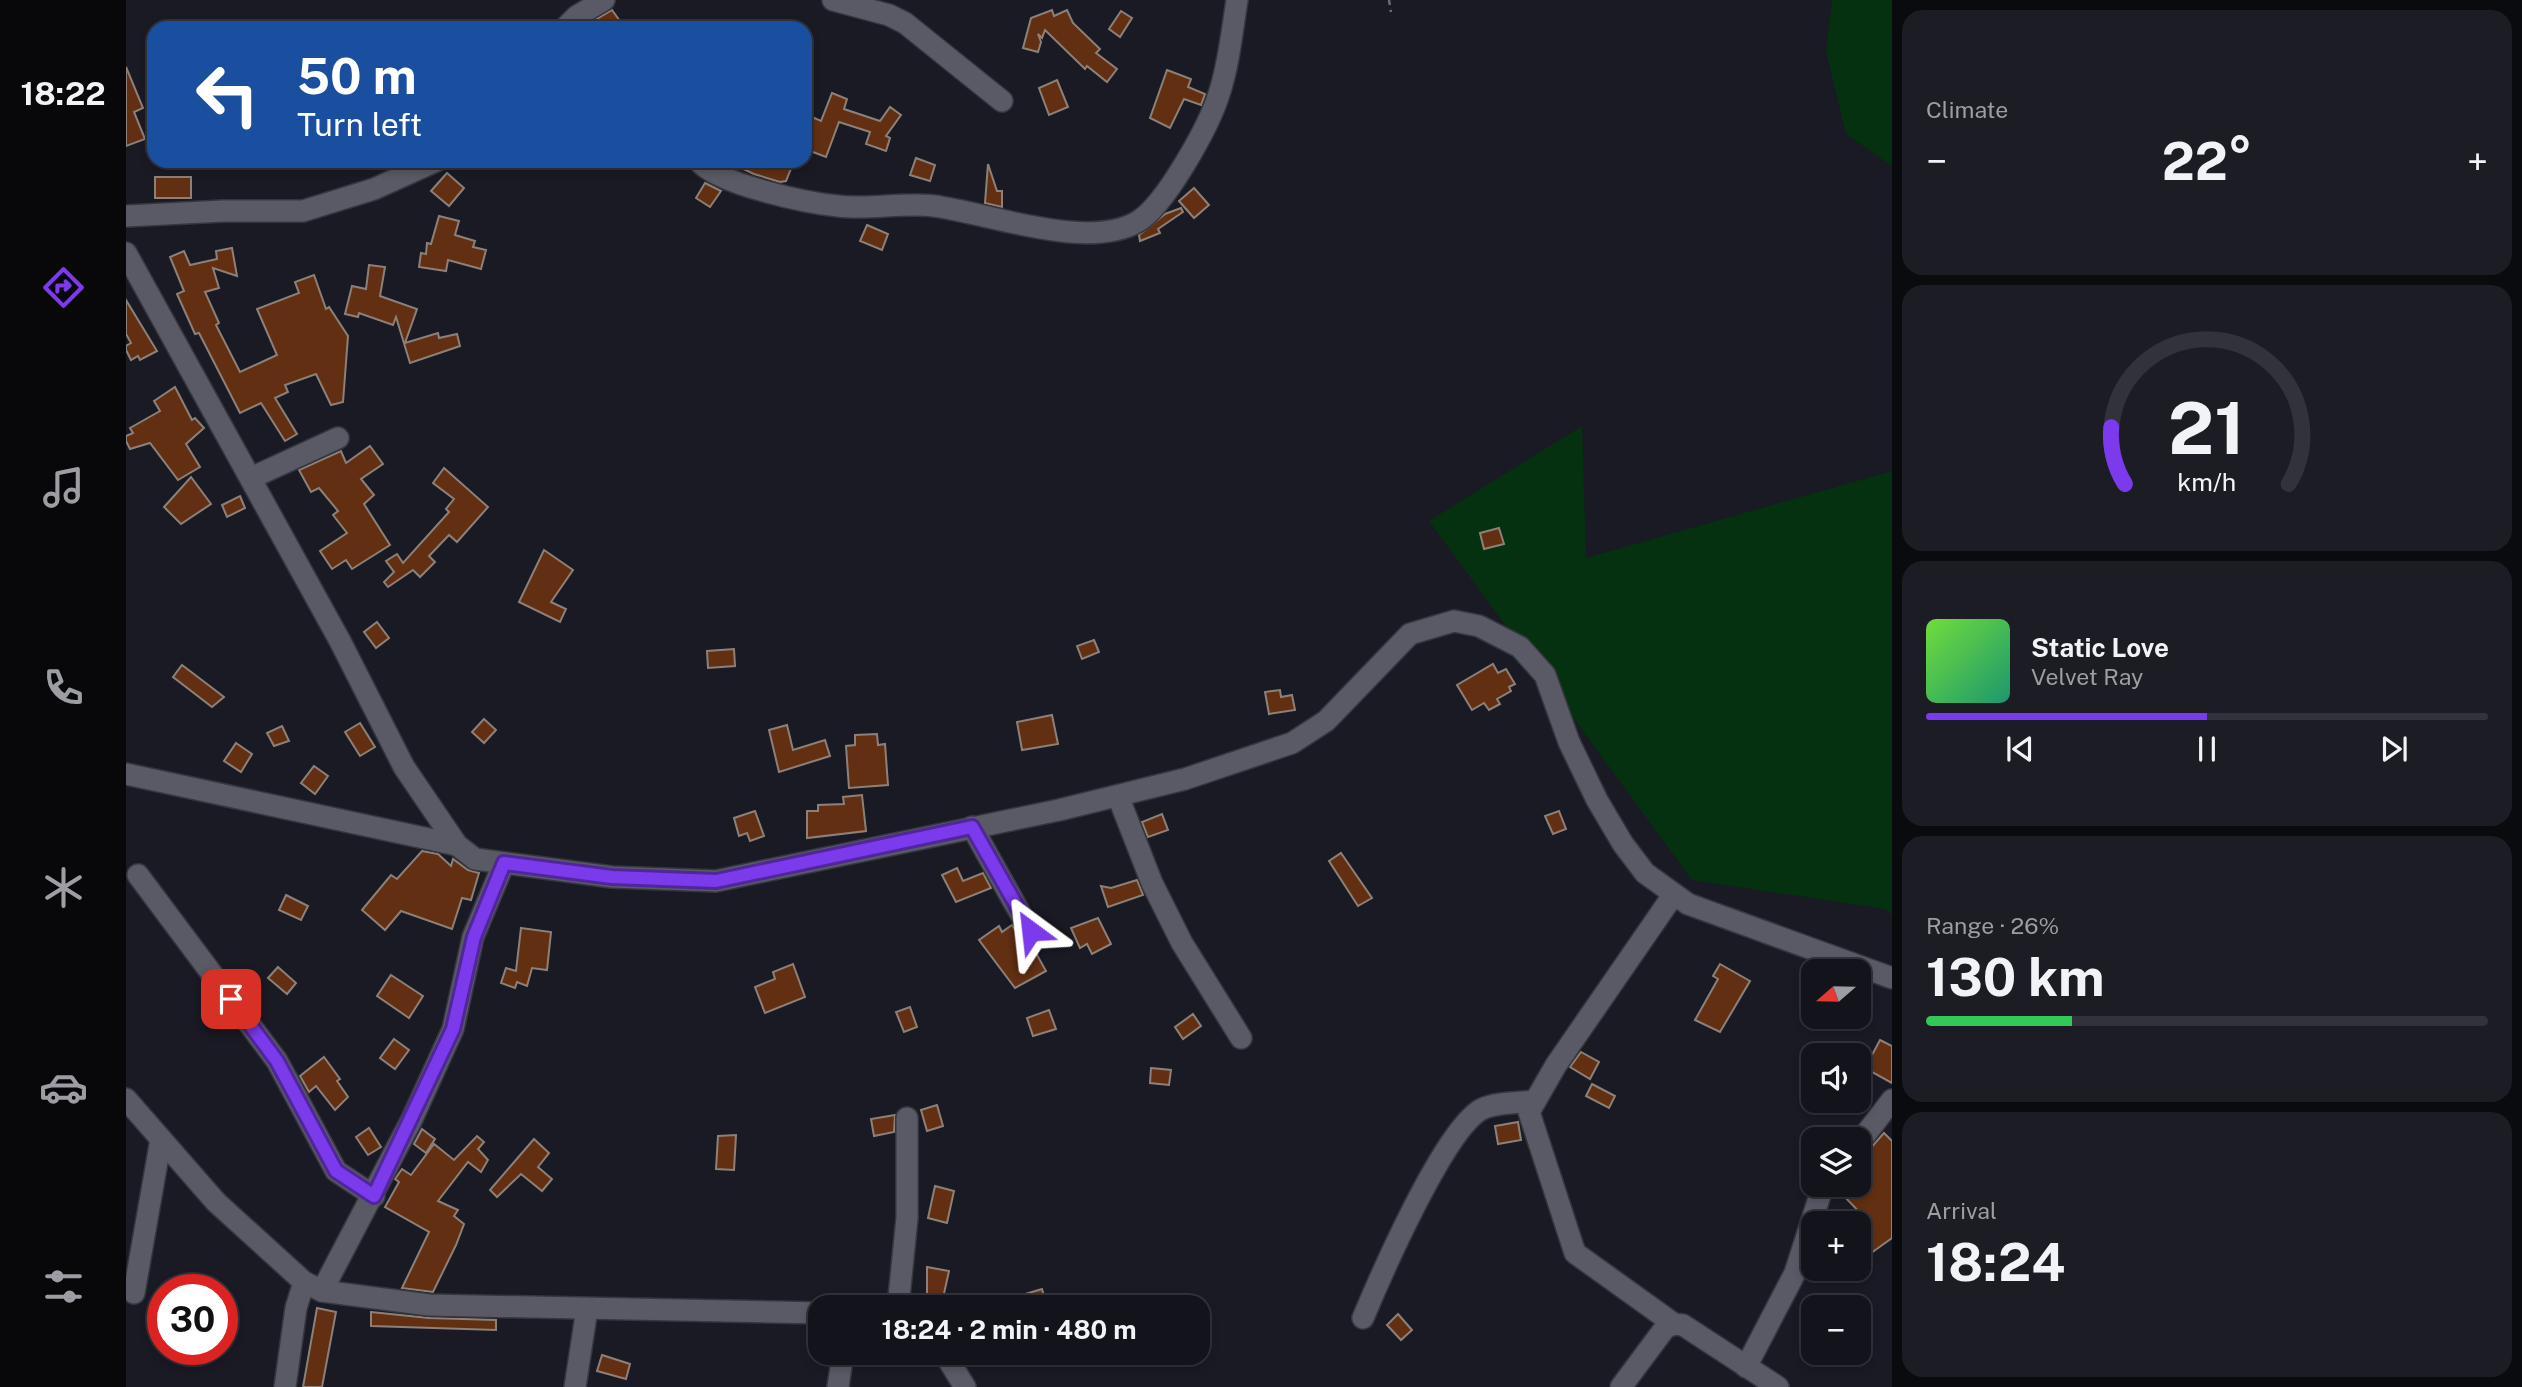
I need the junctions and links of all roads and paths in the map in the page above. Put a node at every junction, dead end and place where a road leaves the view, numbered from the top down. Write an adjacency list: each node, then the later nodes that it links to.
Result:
1 (604, 0): 6 (street)
2 (832, 0): 7 (street)
3 (1237, 0): 9 (street)
4 (1389, 0): 5 (path)
5 (1391, 12)
6 (572, 21)
7 (1002, 101)
8 (420, 168): 10 (street)
9 (704, 168)
10 (126, 216)
11 (126, 253): 13 (street)
12 (338, 438): 13 (street)
13 (250, 478): 17 (street)
14 (126, 774): 17 (street)
15 (1118, 796): 16 (street); 20 (street); 23 (street)
16 (972, 827): 18 (street); 21 (street)
17 (457, 845): 18 (street)
18 (504, 863): 30 (street)
19 (138, 875): 30 (street)
20 (1674, 894): 22 (street); 26 (street)
21 (1031, 931)
22 (1892, 978)
23 (1241, 1038)
24 (126, 1099): 29 (street)
25 (1892, 1100): 28 (street)
26 (1535, 1101): 37 (street); 38 (street)
27 (907, 1118): 34 (street)
28 (1871, 1127)
29 (161, 1139): 32 (street); 33 (street)
30 (374, 1196): 32 (street)
31 (1819, 1197): 41 (street)
32 (313, 1286): 35 (street); 42 (street)
33 (134, 1293)
34 (899, 1295)
35 (587, 1309): 36 (street); 43 (street)
36 (808, 1313)
37 (1363, 1318)
38 (1674, 1324): 41 (street); 46 (street)
39 (841, 1365): 44 (street)
40 (951, 1365): 45 (street)
41 (1746, 1367): 47 (street)
42 (285, 1387)
43 (575, 1387)
44 (838, 1387)
45 (965, 1387)
46 (1620, 1387)
47 (1778, 1387)

